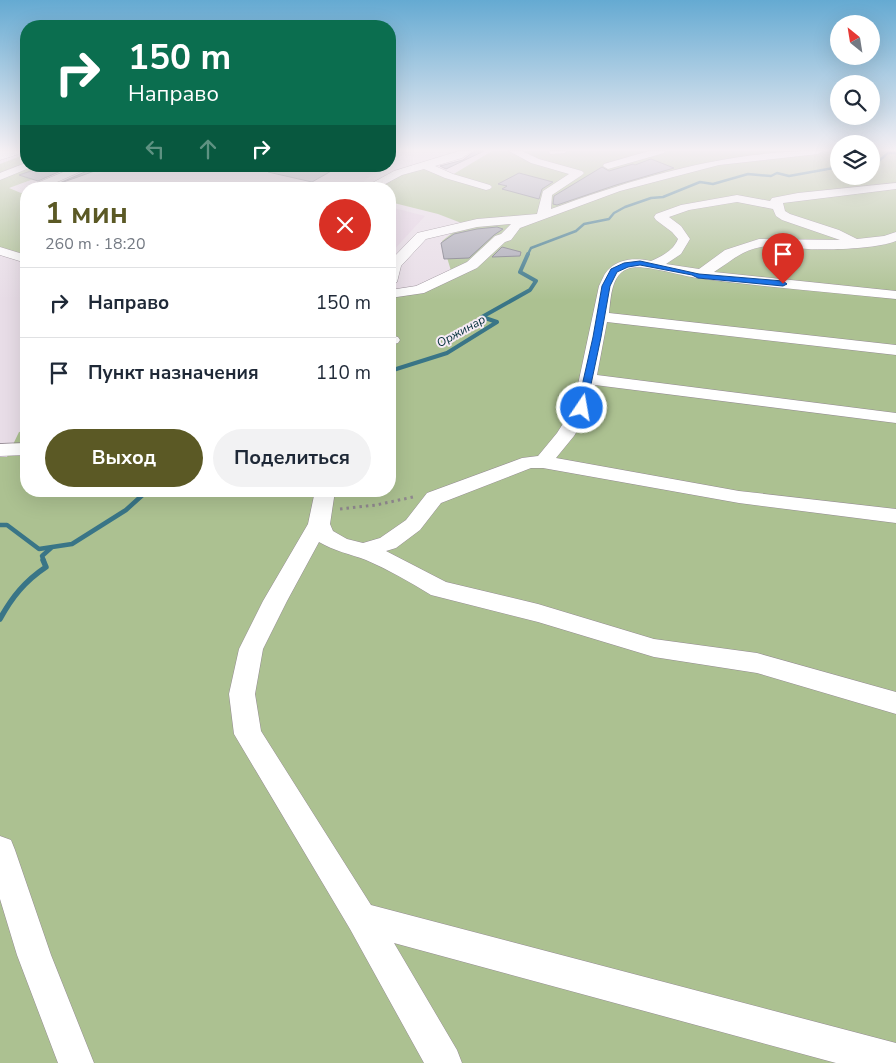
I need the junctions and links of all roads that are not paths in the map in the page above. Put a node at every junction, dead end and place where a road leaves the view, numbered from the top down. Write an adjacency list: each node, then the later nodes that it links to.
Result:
1 (545, 201): 7 (street)
2 (585, 201): 7 (street)
3 (723, 201): 14 (street)
4 (748, 201): 6 (street)
5 (778, 201): 6 (street)
6 (776, 206): 9 (street)
7 (535, 218): 13 (street); 16 (street)
8 (896, 236): 9 (street)
9 (858, 243): 10 (street); 15 (street)
10 (896, 250)
11 (0, 251): 12 (street)
12 (20, 257)
13 (396, 263)
14 (653, 265): 15 (street); 18 (street)
15 (694, 273): 17 (street)
16 (396, 293)
17 (896, 295)
18 (601, 317): 19 (street); 20 (street)
19 (896, 350)
20 (587, 379): 21 (street); 24 (street)
21 (896, 418)
22 (20, 449): 23 (street)
23 (0, 450)
24 (543, 462): 26 (street); 27 (street)
25 (323, 506): 27 (street); 30 (street)
26 (896, 516)
27 (364, 550): 28 (street)
28 (896, 702)
29 (0, 850): 32 (street)
30 (361, 918): 31 (street); 33 (street)
31 (896, 1061)
32 (76, 1063)
33 (444, 1063)

